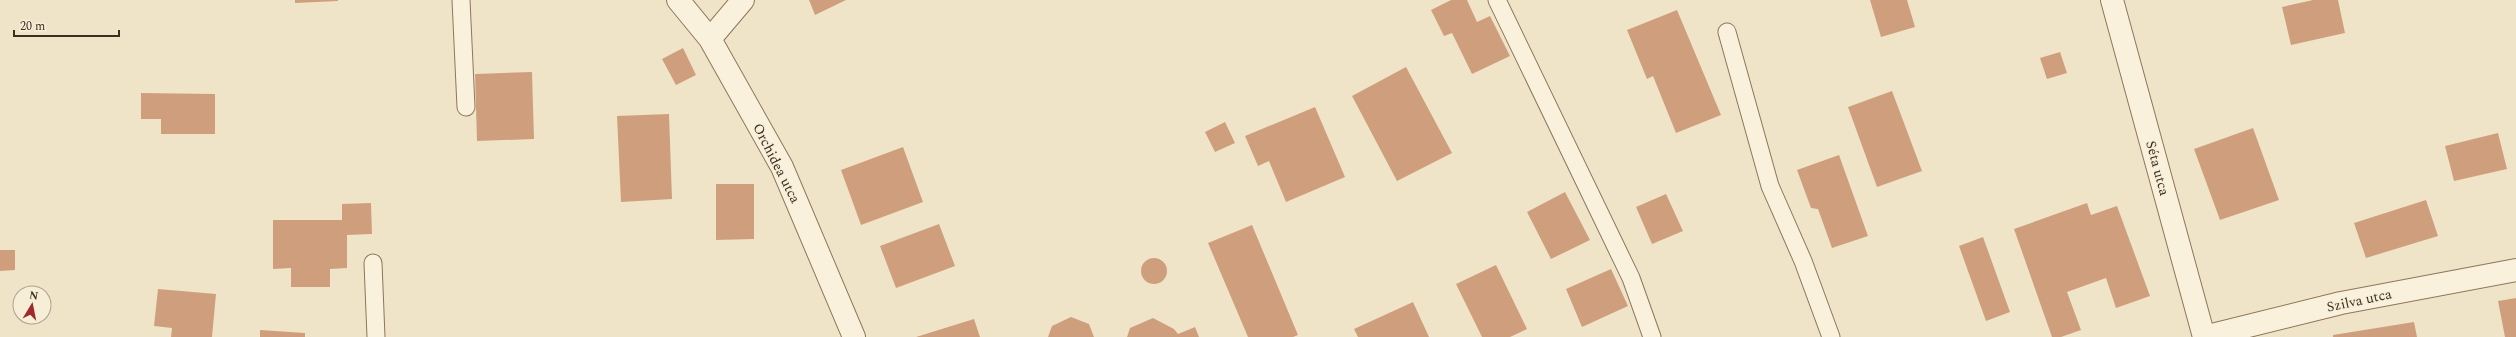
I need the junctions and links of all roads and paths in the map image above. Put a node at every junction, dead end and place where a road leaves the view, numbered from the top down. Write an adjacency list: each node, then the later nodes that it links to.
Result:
1 (461, 0): 8 (lane)
2 (678, 0): 7 (street, Orchidea utca)
3 (743, 0): 7 (street)
4 (1497, 0): 13 (lane)
5 (2112, 0): 15 (street, Séta utca)
6 (1727, 32): 14 (lane)
7 (710, 39): 12 (street, Orchidea utca)
8 (466, 107)
9 (373, 263): 11 (lane)
10 (2516, 270): 15 (street, Szilva utca)
11 (376, 337)
12 (854, 337)
13 (1652, 337)
14 (1831, 337)
15 (2204, 337)

